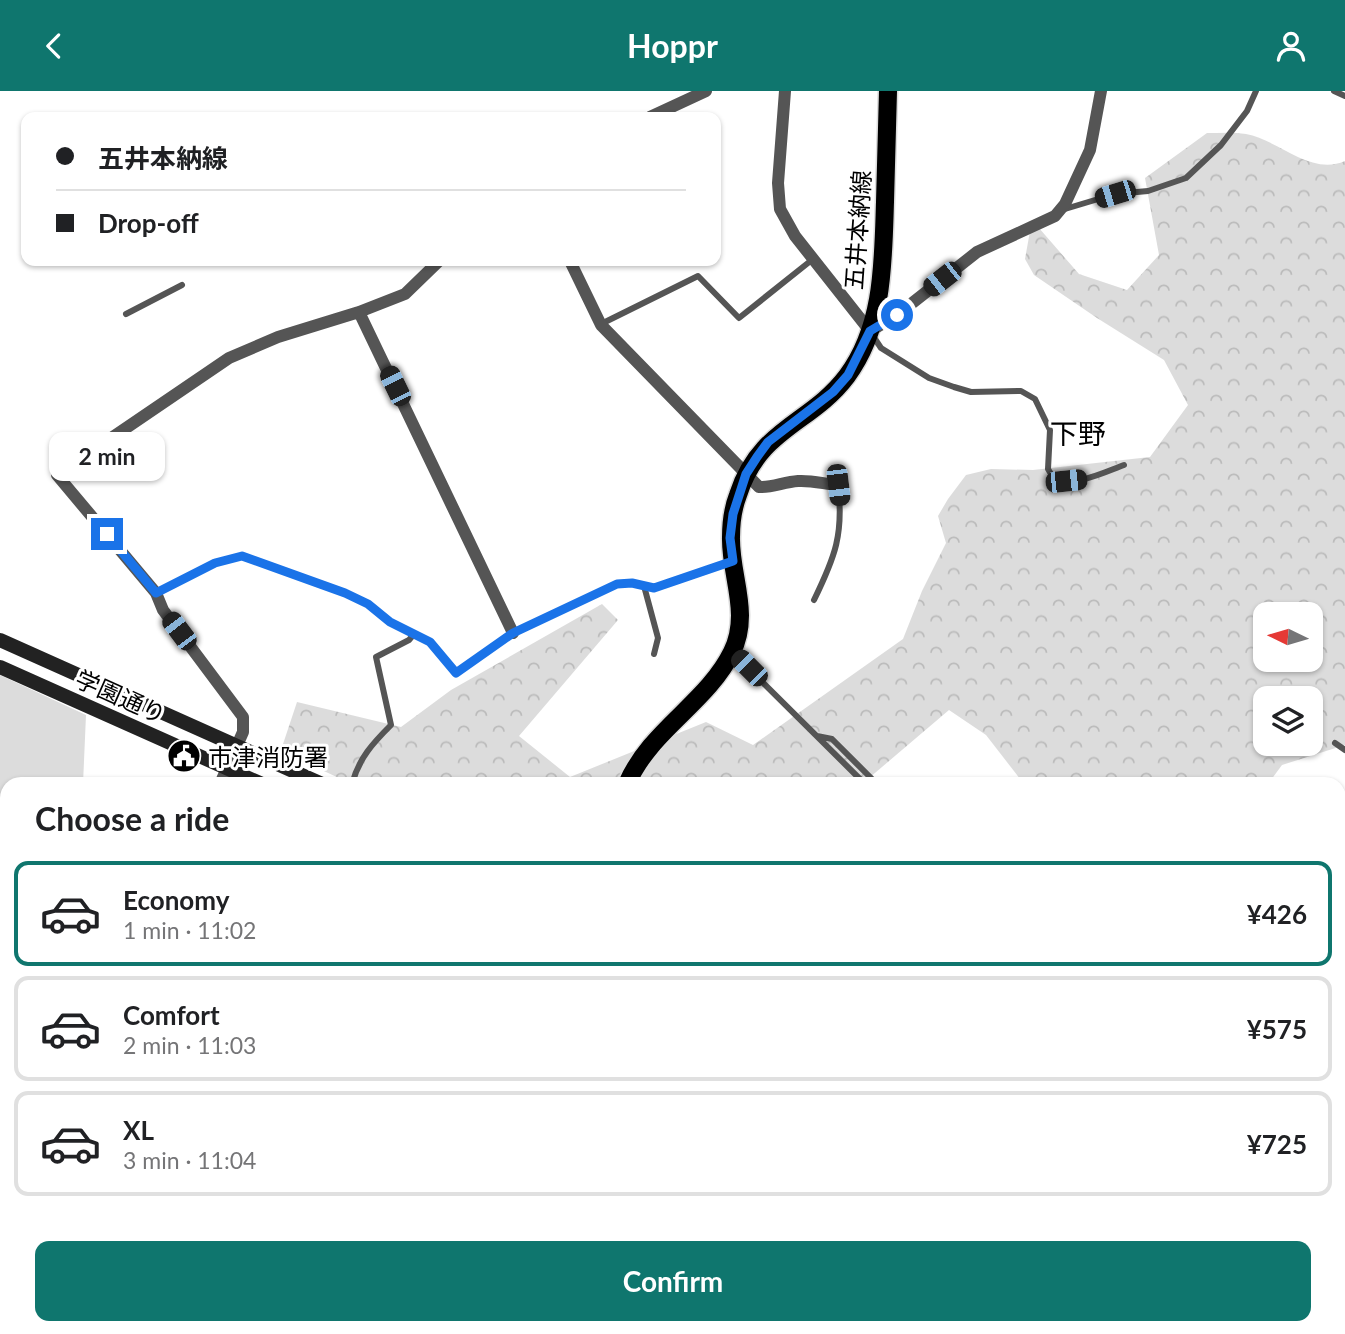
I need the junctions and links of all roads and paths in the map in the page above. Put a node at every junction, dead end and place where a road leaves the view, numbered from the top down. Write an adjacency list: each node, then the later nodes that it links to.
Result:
1 (706, 91): 8 (street)
2 (785, 91): 10 (street)
3 (888, 91): 17 (main road, 五井本納線)
4 (1101, 91): 9 (street)
5 (1256, 91): 9 (lane)
6 (1334, 91): 7 (lane)
7 (1345, 96)
8 (661, 112)
9 (1059, 210): 17 (street)
10 (813, 259): 16 (lane); 17 (street)
11 (434, 266): 14 (street)
12 (572, 266): 16 (street)
13 (182, 285): 15 (lane)
14 (359, 312): 23 (street); 25 (street)
15 (126, 314)
16 (601, 324): 19 (street)
17 (870, 331): 18 (lane); 19 (main road, 五井本納線)
18 (1124, 465)
19 (746, 474): 20 (street); 21 (main road, 五井本納線)
20 (838, 485): 24 (lane)
21 (733, 561): 22 (lane); 28 (main road, 五井本納線)
22 (644, 586): 25 (lane); 29 (lane)
23 (156, 593): 26 (lane); 35 (street)
24 (814, 600)
25 (513, 633): 26 (lane)
26 (414, 634): 41 (lane)
27 (0, 640): 31 (street)
28 (732, 652): 33 (lane); 42 (main road, 五井本納線)
29 (654, 654)
30 (0, 667): 32 (street, 学園通り)
31 (141, 702): 32 (street); 35 (street)
32 (130, 725): 37 (street, 学園通り)
33 (816, 736): 43 (lane); 44 (lane)
34 (1335, 743): 36 (lane)
35 (236, 746): 37 (street); 40 (street)
36 (1345, 750)
37 (226, 768): 38 (street); 39 (street, 学園通り)
38 (223, 777)
39 (246, 777)
40 (305, 777)
41 (354, 777)
42 (632, 777)
43 (858, 777)
44 (870, 777)

